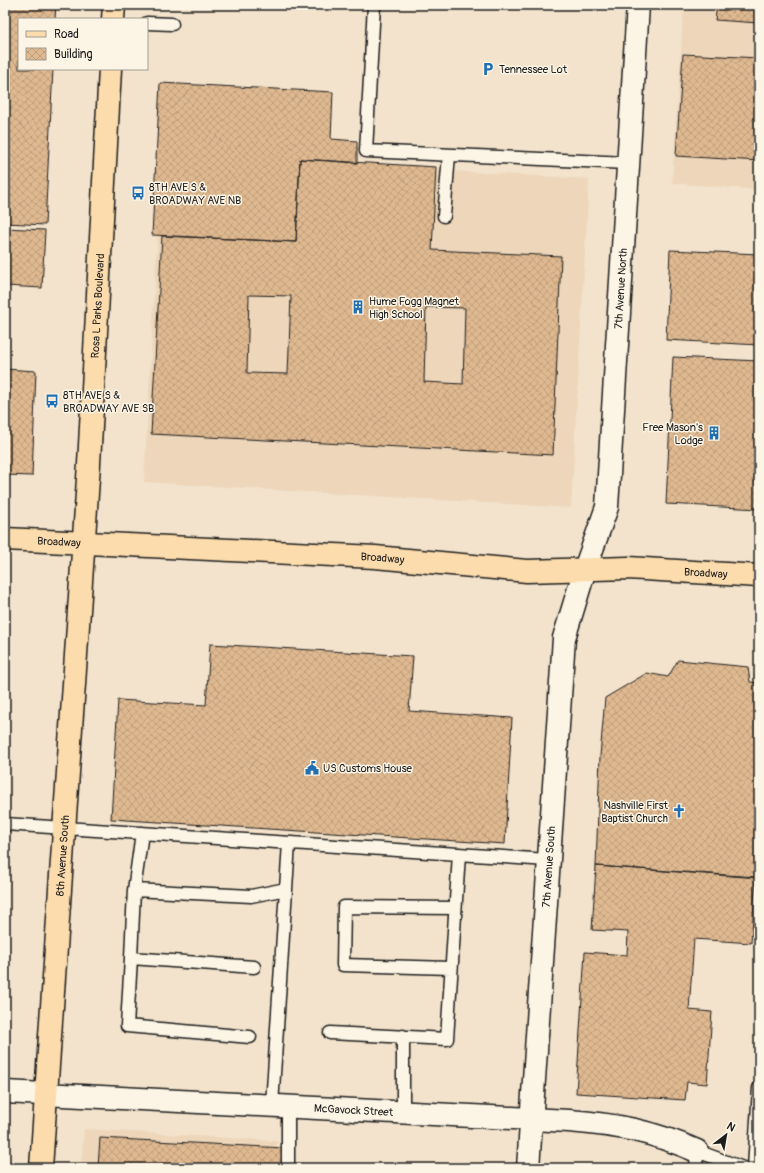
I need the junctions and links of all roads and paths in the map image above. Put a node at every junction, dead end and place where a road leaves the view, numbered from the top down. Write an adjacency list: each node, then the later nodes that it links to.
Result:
1 (114, 5): 4 (main road)
2 (374, 5): 8 (lane)
3 (638, 5): 9 (street, 7th Avenue North)
4 (113, 18)
5 (148, 23): 6 (lane)
6 (172, 24)
7 (110, 70): 12 (main road, Rosa L Parks Boulevard)
8 (449, 155): 9 (lane); 10 (lane)
9 (627, 163): 13 (street, 7th Avenue North)
10 (444, 216)
11 (5, 539): 12 (main road, Broadway)
12 (82, 543): 13 (main road, Broadway); 16 (main road, 8th Avenue South)
13 (585, 569): 14 (main road, Broadway); 20 (street, 7th Avenue South)
14 (759, 576)
15 (5, 824): 16 (lane)
16 (64, 828): 17 (lane); 32 (main road, 8th Avenue South)
17 (142, 833): 18 (lane); 22 (lane)
18 (289, 843): 19 (lane); 21 (lane)
19 (459, 854): 20 (lane); 23 (lane)
20 (548, 860): 35 (street, 7th Avenue South)
21 (286, 889): 22 (lane); 33 (lane)
22 (134, 890): 24 (lane)
23 (455, 908): 26 (lane); 26 (lane)
24 (131, 958): 25 (lane); 29 (lane)
25 (254, 967)
26 (451, 968): 28 (lane)
27 (330, 1033): 28 (lane)
28 (403, 1036): 34 (lane)
29 (250, 1037)
30 (759, 1088): 41 (lane)
31 (5, 1092): 32 (street, McGavock Street)
32 (46, 1094): 33 (street, McGavock Street); 37 (main road, 8th Avenue South)
33 (280, 1106): 34 (street, McGavock Street); 38 (lane)
34 (404, 1112): 35 (street, McGavock Street)
35 (531, 1118): 36 (street, McGavock Street); 39 (street, 7th Avenue South)
36 (696, 1159): 40 (lane)
37 (41, 1168)
38 (288, 1168)
39 (528, 1168)
40 (743, 1168)
41 (754, 1168)

